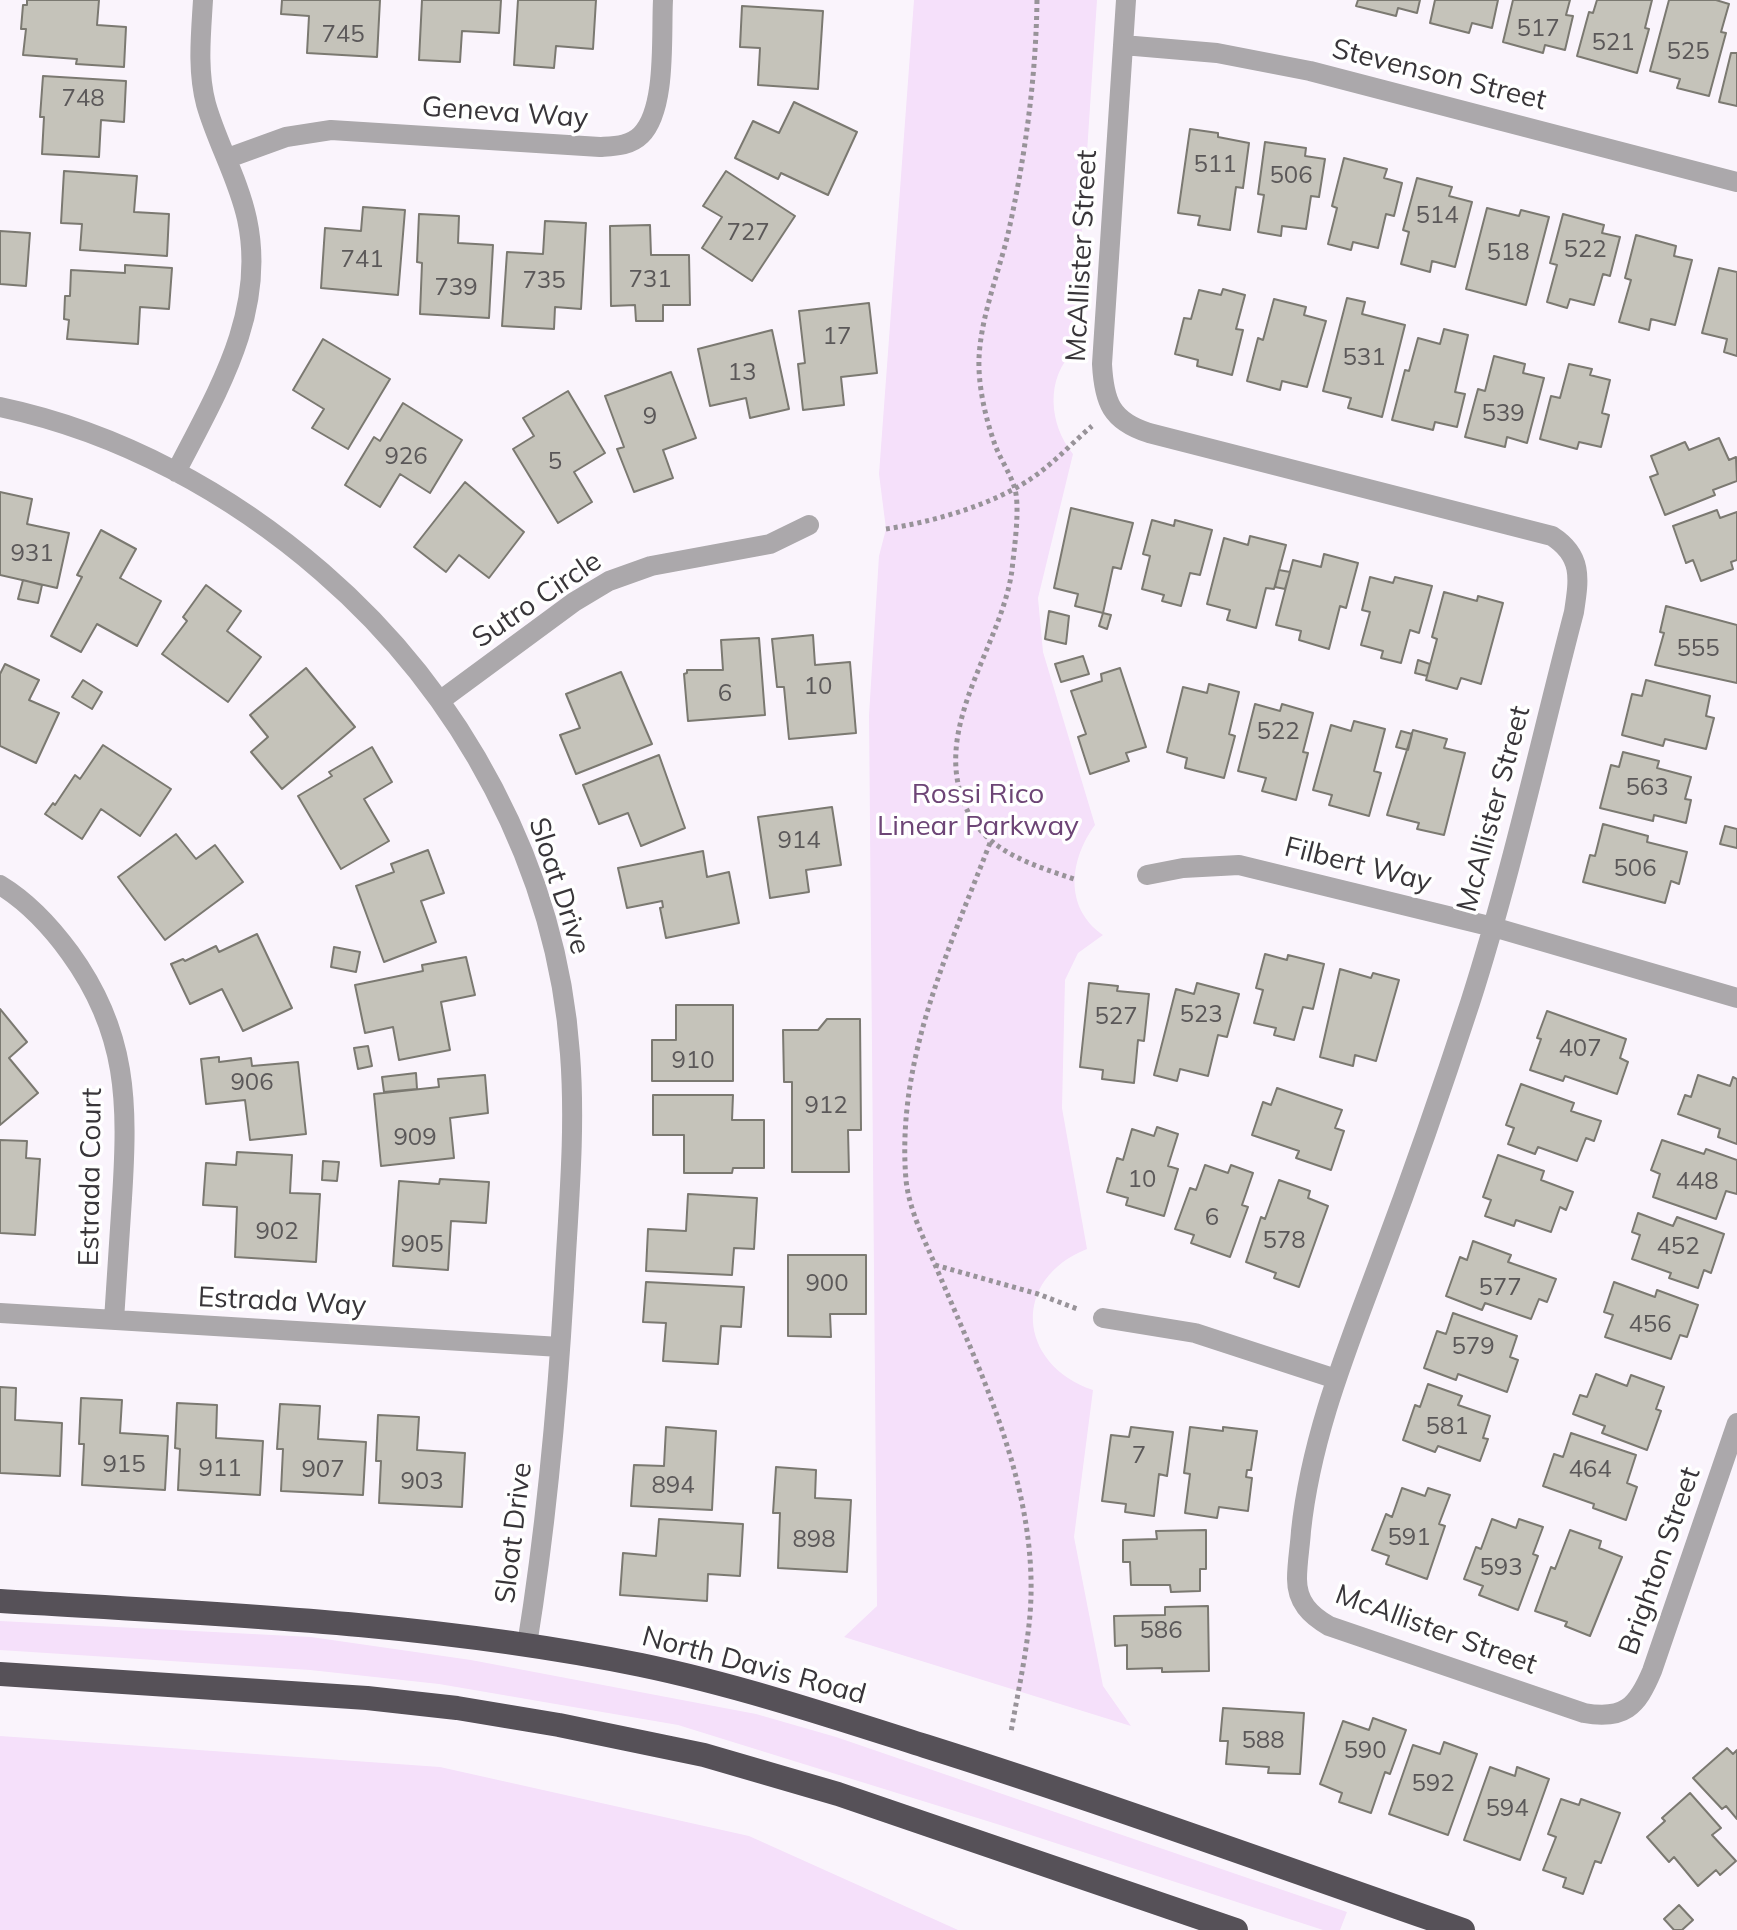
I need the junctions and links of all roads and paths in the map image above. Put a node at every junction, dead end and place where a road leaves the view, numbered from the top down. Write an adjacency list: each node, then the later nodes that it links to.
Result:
1 (203, 0): 6 (street)
2 (663, 0): 6 (street, Geneva Way)
3 (1037, 0): 11 (path)
4 (1126, 0): 5 (street, McAllister Street)
5 (1123, 45): 7 (street, Stevenson Street); 19 (street, McAllister Street)
6 (228, 158): 10 (street)
7 (1737, 182)
8 (0, 407): 10 (street, Sloat Drive)
9 (1068, 447): 11 (path)
10 (176, 472): 14 (street, Sloat Drive)
11 (1015, 488): 13 (path); 15 (path)
12 (809, 525): 14 (street, Sutro Circle)
13 (886, 529)
14 (441, 700): 25 (street, Sloat Drive)
15 (990, 842): 17 (path); 21 (path)
16 (1147, 875): 19 (street, Filbert Way)
17 (1074, 879)
18 (0, 885): 24 (street, Estrada Court)
19 (1493, 927): 20 (street, Filbert Way); 26 (street, McAllister Street)
20 (1737, 998)
21 (935, 1265): 23 (path); 32 (path)
22 (0, 1313): 24 (street, Estrada Way)
23 (1103, 1318): 26 (street)
24 (114, 1320): 25 (street, Estrada Way)
25 (560, 1347): 29 (street, Sloat Drive)
26 (1336, 1379): 31 (street, McAllister Street)
27 (1737, 1423): 31 (street, Brighton Street)
28 (0, 1601): 29 (highway, North Davis Road)
29 (527, 1645): 34 (highway, North Davis Road)
30 (0, 1674): 33 (highway)
31 (1626, 1710)
32 (1011, 1732)
33 (1236, 1930)
34 (1463, 1930)

